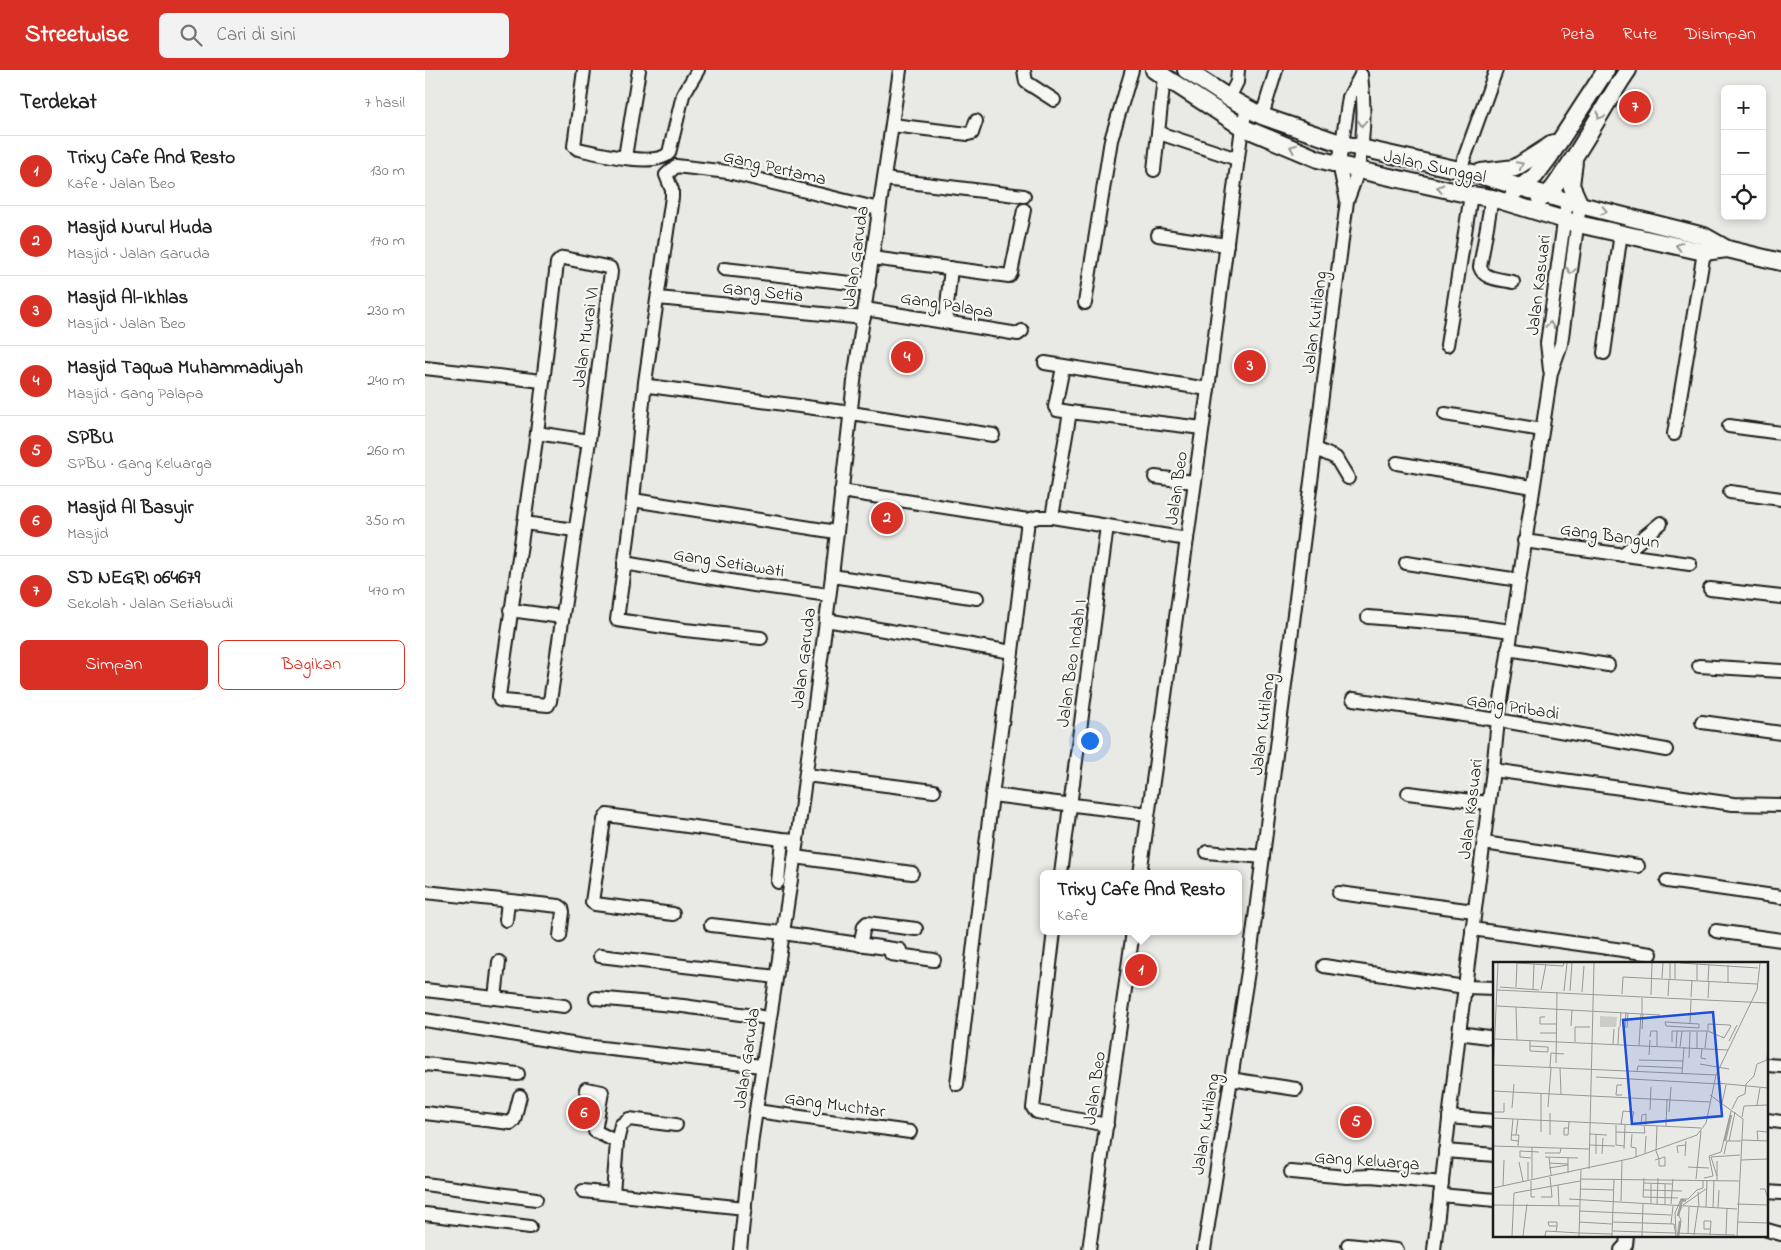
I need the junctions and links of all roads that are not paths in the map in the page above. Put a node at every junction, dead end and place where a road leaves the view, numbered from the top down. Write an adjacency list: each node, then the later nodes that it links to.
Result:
1 (584, 70): 25 (street)
2 (639, 70): 25 (street)
3 (699, 70): 25 (street)
4 (900, 70): 19 (street, Jalan Garuda)
5 (1024, 70): 16 (street)
6 (1132, 70): 56 (street)
7 (1186, 70): 15 (main road, Jalan Sunggal)
8 (1238, 70): 15 (street)
9 (1276, 70): 17 (street, Jalan Beo)
10 (1496, 70): 31 (street)
11 (1605, 70): 22 (main road)
12 (1628, 70): 26 (main road, one-way to 26)
13 (1361, 73): 23 (street); 24 (street, Jalan Kutilang, one-way to 24)
14 (1159, 74): 20 (main road, Jalan Sunggal); 21 (street)
15 (1229, 98): 17 (main road, Jalan Sunggal)
16 (1053, 100)
17 (1255, 112): 20 (street, Jalan Beo); 23 (main road, Jalan Sunggal)
18 (976, 121): 19 (street)
19 (892, 126): 32 (street, Jalan Garuda)
20 (1241, 127): 27 (street, Jalan Beo); 28 (main road, Jalan Sunggal, one-way to 20)
21 (1159, 133): 27 (street); 29 (street)
22 (1562, 137): 31 (main road, one-way to 22); 33 (main road)
23 (1343, 144): 24 (main road, Jalan Sunggal); 28 (street)
24 (1361, 149): 30 (street, Jalan Kutilang); 31 (main road, Jalan Sunggal)
25 (625, 157)
26 (1575, 157): 36 (main road); 39 (main road)
27 (1237, 159): 46 (street, Jalan Beo)
28 (1339, 164): 30 (main road, Jalan Sunggal); 38 (street, Jalan Kutilang)
29 (1154, 170)
30 (1358, 170): 34 (main road, Jalan Sunggal, one-way to 30); 38 (street, Jalan Kutilang)
31 (1466, 172): 33 (main road, Jalan Sunggal)
32 (884, 179): 35 (street); 41 (street, Jalan Garuda)
33 (1520, 188): 36 (main road, Jalan Sunggal); 37 (main road)
34 (1471, 195): 37 (main road, Jalan Sunggal); 60 (street)
35 (1024, 196)
36 (1546, 196): 39 (main road, Jalan Sunggal); 40 (main road)
37 (1495, 199): 40 (main road, Jalan Sunggal); 53 (street)
38 (1347, 201): 79 (street, Jalan Kutilang)
39 (1574, 203): 43 (street, Jalan Kasuari); 47 (main road, Jalan Sunggal, one-way to 47)
40 (1521, 207): 43 (main road, Jalan Sunggal)
41 (879, 209): 49 (street, Jalan Garuda); 55 (street, Gang Pertama)
42 (1024, 210): 51 (street)
43 (1571, 222): 44 (main road, Jalan Sunggal); 73 (street, Jalan Kasuari)
44 (1621, 233): 48 (main road, Jalan Sunggal, one-way to 44); 61 (street)
45 (1158, 235): 46 (street)
46 (1227, 245): 67 (street, Jalan Beo)
47 (1727, 249): 48 (main road, Jalan Sunggal); 50 (main road, Jalan Sunggal)
48 (1703, 252): 76 (street)
49 (871, 258): 51 (street); 54 (street, Jalan Garuda)
50 (1781, 262)
51 (951, 268): 58 (street)
52 (724, 269): 54 (street)
53 (1513, 282)
54 (869, 284): 57 (street, Jalan Garuda)
55 (658, 298): 57 (street, Gang Setia); 88 (street)
56 (1085, 304)
57 (865, 313): 59 (street, Gang Palapa); 69 (street, Jalan Garuda)
58 (946, 315)
59 (1022, 331)
60 (1447, 345)
61 (1605, 353)
62 (1045, 363): 63 (street)
63 (1063, 367): 67 (street); 68 (street)
64 (425, 368): 65 (street)
65 (542, 381): 74 (street, Jalan Murai VI); 78 (street, Jalan Murai VI)
66 (649, 386): 69 (street)
67 (1207, 389): 72 (street, Jalan Beo)
68 (1070, 412): 72 (street); 89 (street)
69 (851, 413): 77 (street); 85 (street, Jalan Garuda)
70 (1445, 414): 73 (street)
71 (1729, 426): 75 (street)
72 (1202, 428): 83 (street, Jalan Beo)
73 (1541, 430): 84 (street, Jalan Kasuari)
74 (537, 433): 78 (street); 91 (street, Jalan Murai VI)
75 (1781, 433)
76 (1674, 434)
77 (993, 435)
78 (589, 441): 94 (street, Jalan Murai VI)
79 (1316, 449): 82 (street); 138 (street, Jalan Kutilang)
80 (1397, 462): 84 (street)
81 (1155, 477): 83 (street)
82 (1348, 478)
83 (1194, 482): 96 (street, Jalan Beo)
84 (1532, 487): 97 (street, Jalan Kasuari)
85 (841, 491): 90 (street); 95 (street, Jalan Garuda)
86 (1730, 492): 87 (street)
87 (1781, 499)
88 (633, 500): 95 (street); 100 (street)
89 (1052, 517): 90 (street); 93 (street)
90 (1028, 520): 115 (street)
91 (524, 523): 94 (street); 108 (street, Jalan Murai VI)
92 (1661, 523): 98 (street)
93 (1107, 526): 96 (street); 131 (street, Jalan Beo Indah I)
94 (575, 530): 109 (street, Jalan Murai VI)
95 (836, 532): 102 (street, Jalan Garuda)
96 (1187, 539): 132 (street, Jalan Beo)
97 (1525, 541): 98 (street, Gang Bangun); 103 (street, Jalan Kasuari)
98 (1622, 555): 101 (street, Gang Bangun)
99 (1406, 562): 103 (street)
100 (624, 563): 105 (street, Gang Setiawati); 113 (street)
101 (1690, 564)
102 (832, 576): 105 (street, Jalan Garuda); 107 (street)
103 (1519, 580): 112 (street, Jalan Kasuari)
104 (1711, 589): 106 (street)
105 (829, 595): 111 (street, Jalan Garuda)
106 (1781, 597)
107 (977, 598)
108 (511, 610): 109 (street); 109 (street, Jalan Murai VI)
109 (562, 617)
110 (1368, 617): 112 (street)
111 (826, 620): 115 (street); 125 (street, Jalan Garuda)
112 (1511, 631): 114 (street, Jalan Kasuari)
113 (761, 638)
114 (1509, 649): 116 (street); 120 (street, Jalan Kasuari)
115 (1012, 652): 128 (street)
116 (1608, 665)
117 (1699, 666): 118 (street)
118 (1781, 671)
119 (1353, 699): 120 (street, Gang Pribadi)
120 (1498, 720): 123 (street, Gang Pribadi); 124 (street, Jalan Kasuari)
121 (1702, 722): 122 (street)
122 (1781, 733)
123 (1666, 750)
124 (1493, 770): 129 (street, Jalan Kasuari); 130 (street)
125 (806, 775): 126 (street); 134 (street, Jalan Garuda)
126 (934, 791)
127 (1408, 792): 129 (street)
128 (992, 795): 131 (street); 183 (street)
129 (1488, 803): 135 (street, Jalan Kasuari)
130 (1781, 805)
131 (1069, 806): 132 (street); 140 (street, Jalan Beo Indah I)
132 (1148, 814): 141 (street, Jalan Beo)
133 (782, 839): 134 (street); 144 (street); 150 (street)
134 (797, 840): 137 (street, Jalan Garuda)
135 (1484, 843): 139 (street); 149 (street, Jalan Kasuari)
136 (1207, 852): 138 (street)
137 (795, 857): 142 (street); 159 (street, Jalan Garuda)
138 (1263, 857): 182 (street, Jalan Kutilang)
139 (1638, 866)
140 (1061, 870)
141 (1141, 870)
142 (912, 873)
143 (1667, 880): 147 (street)
144 (778, 882)
145 (425, 892): 148 (street)
146 (1339, 892): 149 (street)
147 (1781, 898)
148 (508, 901): 151 (street); 158 (street)
149 (1474, 911): 153 (street, Jalan Kasuari)
150 (673, 914)
151 (506, 920)
152 (711, 926): 159 (street)
153 (1472, 929): 163 (street); 169 (street, Jalan Kasuari)
154 (916, 930): 161 (street)
155 (1716, 930): 160 (street)
156 (1054, 935): 192 (street)
157 (1132, 935): 192 (street, Jalan Beo)
158 (560, 936)
159 (782, 937): 161 (street); 165 (street); 168 (street, Jalan Garuda)
160 (1781, 940)
161 (860, 945): 162 (street)
162 (900, 950)
163 (1651, 954)
164 (600, 956): 168 (street)
165 (934, 960)
166 (499, 962): 172 (street)
167 (1324, 966): 169 (street)
168 (776, 977): 175 (street, Jalan Garuda)
169 (1465, 987): 170 (street); 177 (street, Jalan Kasuari)
170 (1493, 988)
171 (425, 990): 172 (street)
172 (495, 998): 174 (street)
173 (596, 998): 175 (street)
174 (564, 1006)
175 (769, 1018): 180 (street, Jalan Garuda)
176 (425, 1020): 180 (street)
177 (1459, 1033): 178 (street); 189 (street, Jalan Kasuari)
178 (1493, 1038)
179 (425, 1064): 181 (street)
180 (762, 1066): 187 (street, Jalan Garuda)
181 (518, 1074)
182 (1230, 1079): 185 (street); 211 (street, Jalan Kutilang)
183 (957, 1084)
184 (586, 1089): 194 (street)
185 (1297, 1089)
186 (521, 1096): 188 (street)
187 (756, 1111): 193 (street, Gang Muchtar); 204 (street, Jalan Garuda)
188 (425, 1113)
189 (1449, 1117): 190 (street); 195 (street, Jalan Kasuari)
190 (1493, 1121)
191 (677, 1125): 194 (street)
192 (1107, 1125): 210 (street, Jalan Beo)
193 (910, 1132)
194 (617, 1142): 201 (street)
195 (1445, 1151): 196 (street); 199 (street, Jalan Kasuari)
196 (1493, 1155)
197 (1291, 1172): 199 (street, Gang Keluarga)
198 (425, 1184): 202 (street)
199 (1441, 1189): 203 (street, Gang Keluarga); 213 (street, Jalan Kasuari)
200 (583, 1191): 201 (street)
201 (613, 1194): 204 (street)
202 (536, 1199)
203 (1493, 1200)
204 (745, 1208): 209 (street, Jalan Garuda)
205 (425, 1214): 206 (street)
206 (530, 1227)
207 (1627, 1238): 214 (street)
208 (1348, 1245): 212 (street)
209 (740, 1250)
210 (1089, 1250)
211 (1205, 1250)
212 (1397, 1250)
213 (1434, 1250)
214 (1621, 1250)

